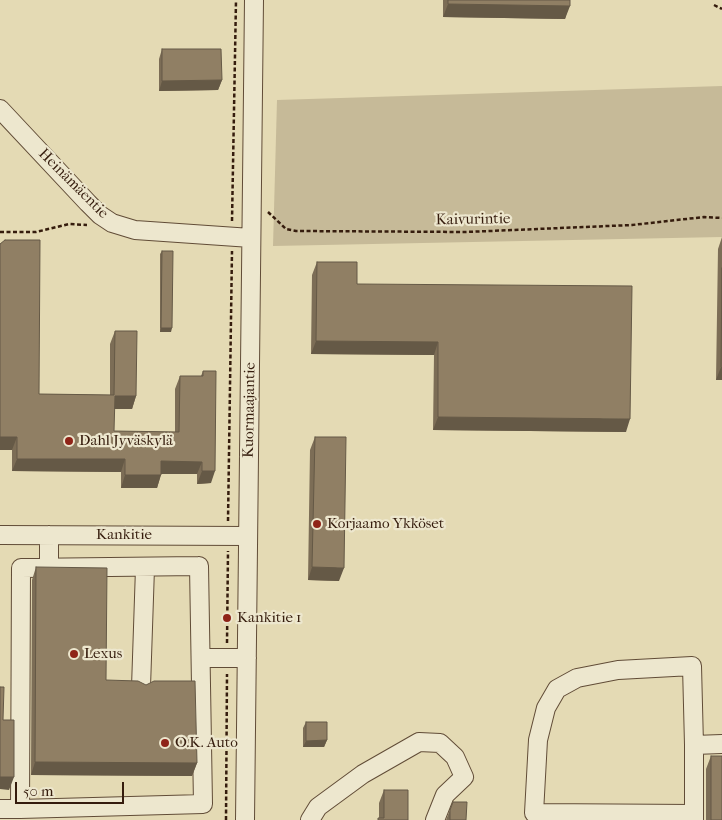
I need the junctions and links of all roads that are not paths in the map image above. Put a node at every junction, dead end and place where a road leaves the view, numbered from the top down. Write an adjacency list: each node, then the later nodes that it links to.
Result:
1 (254, 0): 3 (street, Kuormaajantie)
2 (0, 109): 3 (street, Heinämäentie)
3 (251, 238): 6 (street, Kuormaajantie)
4 (0, 535): 5 (street, Kankitie)
5 (49, 535): 6 (street, Kankitie); 7 (street)
6 (248, 536): 10 (street, Kuormaajantie)
7 (49, 568): 8 (street); 15 (street)
8 (145, 568): 9 (street); 11 (street)
9 (201, 658): 10 (street); 15 (street)
10 (247, 658): 17 (street, Kuormaajantie)
11 (141, 687)
12 (722, 744): 13 (street)
13 (694, 745): 16 (street); 16 (street)
14 (0, 809): 15 (street)
15 (20, 809)
16 (694, 817)
17 (245, 820)
18 (310, 820): 19 (street)
19 (435, 820)

